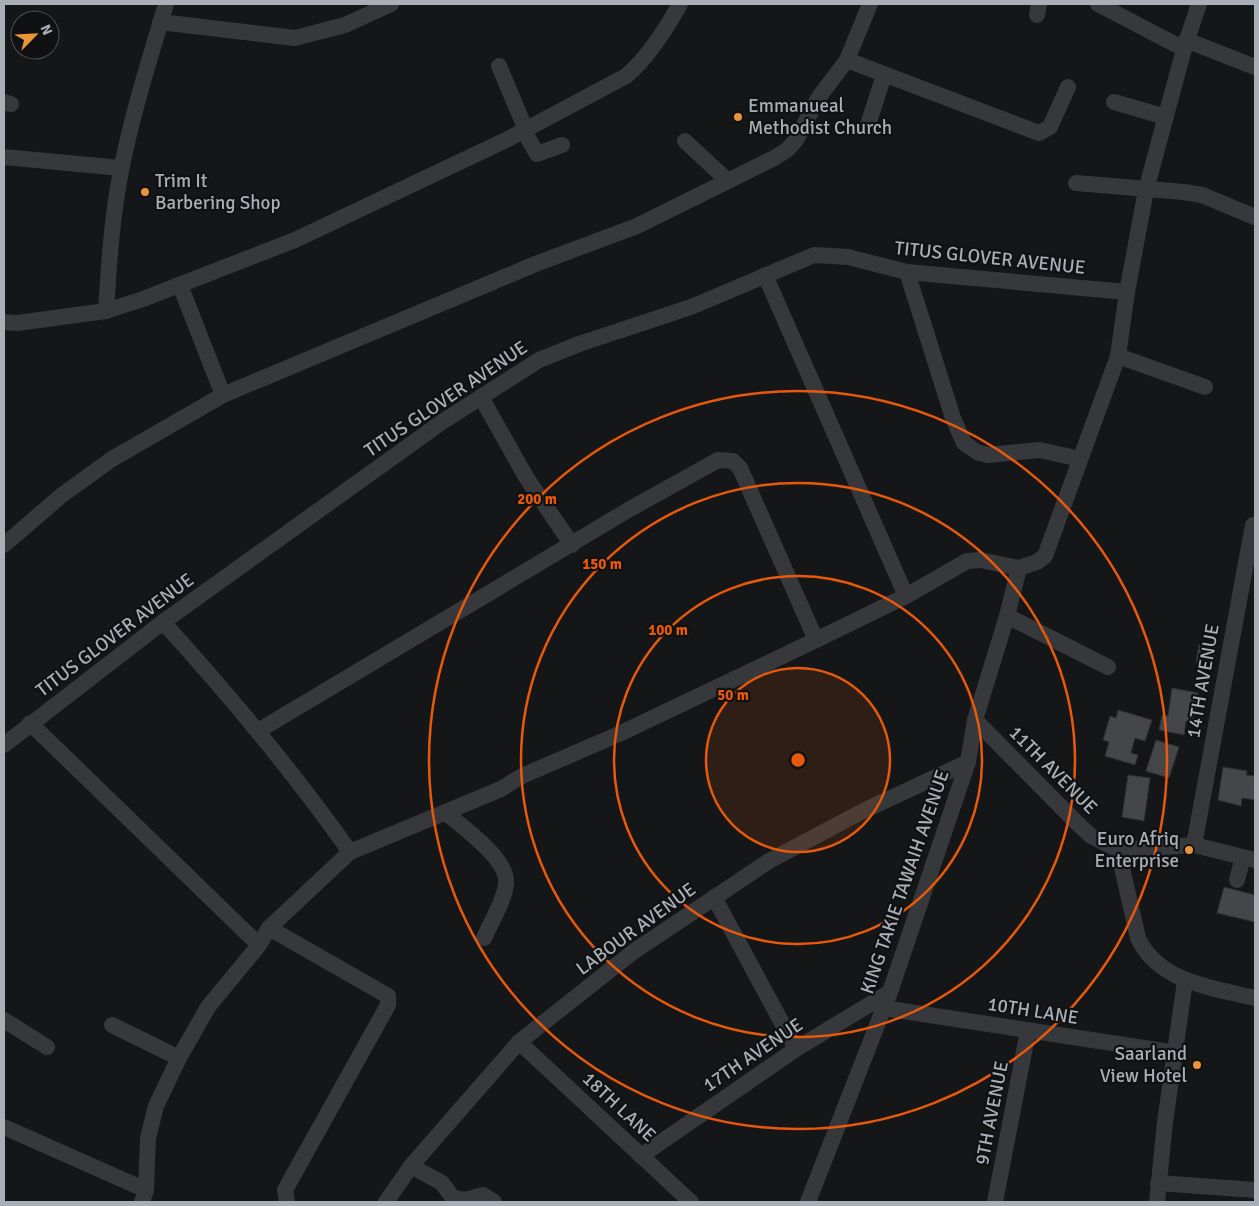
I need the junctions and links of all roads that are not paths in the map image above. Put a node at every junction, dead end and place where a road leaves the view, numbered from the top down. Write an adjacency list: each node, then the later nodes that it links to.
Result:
1 (166, 4): 7 (street)
2 (391, 4): 7 (street)
3 (680, 4): 17 (street)
4 (870, 4): 9 (street)
5 (1098, 4): 8 (street)
6 (1199, 4): 8 (street)
7 (160, 22): 21 (street)
8 (1185, 44): 11 (street); 15 (street)
9 (847, 60): 12 (street); 22 (street)
10 (499, 66): 17 (street)
11 (1255, 68)
12 (884, 75): 13 (street); 16 (street)
13 (1068, 88)
14 (1114, 102): 15 (street)
15 (1166, 117): 24 (street)
16 (867, 128)
17 (525, 130): 19 (street); 28 (street)
18 (685, 141): 22 (street)
19 (562, 145)
20 (4, 157): 21 (street)
21 (121, 168): 30 (street)
22 (728, 181): 34 (street)
23 (1076, 183): 24 (street)
24 (1146, 190): 25 (street); 29 (street)
25 (1255, 217)
26 (907, 272): 27 (street, TITUS GLOVER AVENUE); 29 (street, TITUS GLOVER AVENUE); 36 (street)
27 (765, 275): 35 (street, TITUS GLOVER AVENUE); 41 (street)
28 (180, 285): 30 (street); 34 (street)
29 (1127, 292): 32 (street)
30 (106, 311): 31 (street)
31 (4, 322)
32 (1118, 356): 33 (street); 36 (street)
33 (1206, 386)
34 (223, 395): 38 (street)
35 (481, 396): 39 (street); 43 (street, TITUS GLOVER AVENUE)
36 (1080, 460): 40 (street)
37 (1252, 525): 52 (street, 14TH AVENUE)
38 (4, 544)
39 (572, 545): 44 (street); 48 (street)
40 (1019, 568): 41 (street); 42 (street, KING TAKIE TAWAIH AVENUE)
41 (906, 596): 44 (street)
42 (1007, 616): 45 (street); 46 (street, KING TAKIE TAWAIH AVENUE)
43 (163, 622): 47 (street, TITUS GLOVER AVENUE); 48 (street)
44 (816, 640): 51 (street)
45 (1108, 667)
46 (975, 720): 50 (street, KING TAKIE TAWAIH AVENUE); 53 (street, 11TH AVENUE)
47 (30, 723): 49 (street, TITUS GLOVER AVENUE); 60 (street)
48 (258, 731): 54 (street)
49 (4, 745)
50 (968, 762): 57 (street, LABOUR AVENUE); 62 (street, KING TAKIE TAWAIH AVENUE)
51 (444, 812): 54 (street); 59 (street)
52 (1194, 845): 53 (street); 55 (street)
53 (1118, 850): 61 (street)
54 (350, 852): 58 (street)
55 (1249, 859): 56 (street)
56 (1237, 880)
57 (714, 897): 68 (street, LABOUR AVENUE); 70 (street)
58 (269, 928): 60 (street); 79 (street)
59 (484, 938)
60 (259, 945): 72 (street)
61 (1185, 981): 63 (street); 71 (street)
62 (890, 992): 64 (street, KING TAKIE TAWAIH AVENUE); 70 (street, 17TH AVENUE)
63 (1255, 998)
64 (883, 1008): 67 (street, 10TH LANE); 83 (street, KING TAKIE TAWAIH AVENUE)
65 (4, 1020): 69 (street)
66 (112, 1025): 72 (street)
67 (1028, 1031): 71 (street, 10TH LANE); 84 (street, 9TH AVENUE)
68 (519, 1042): 74 (street, 18TH LANE); 75 (street, LABOUR AVENUE)
69 (47, 1047)
70 (796, 1049): 74 (street, 17TH AVENUE)
71 (1177, 1053): 76 (street)
72 (179, 1058): 78 (street)
73 (4, 1127): 78 (street)
74 (641, 1156): 82 (street, 18TH LANE)
75 (411, 1166): 80 (street, LABOUR AVENUE); 81 (street)
76 (1158, 1183): 77 (street); 85 (street)
77 (1255, 1190)
78 (144, 1196)
79 (287, 1202)
80 (386, 1202)
81 (494, 1202)
82 (691, 1202)
83 (808, 1202)
84 (995, 1202)
85 (1158, 1202)

